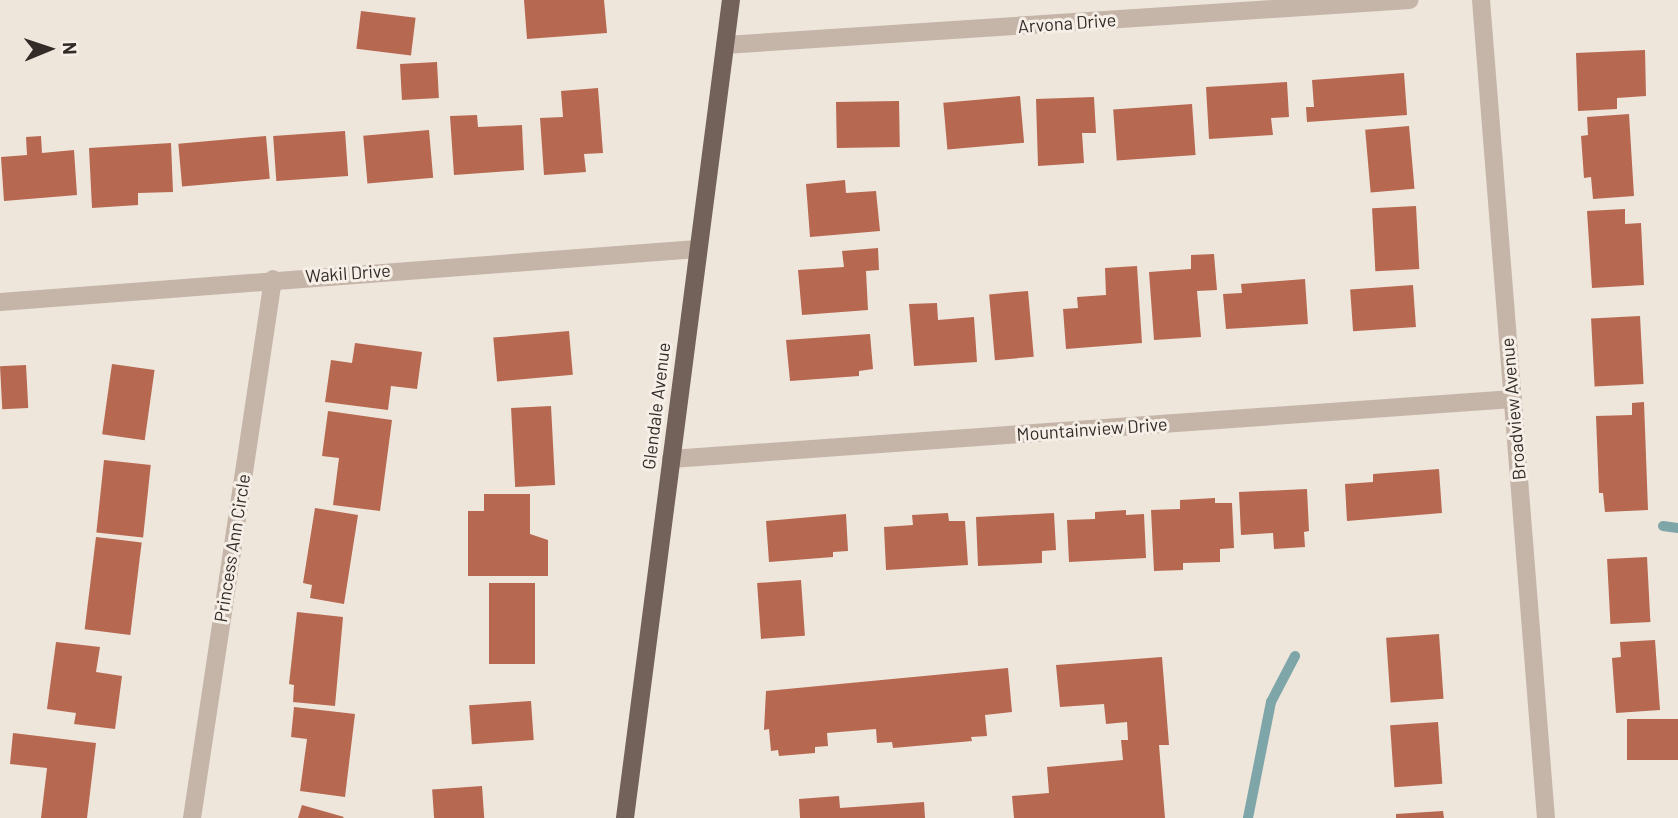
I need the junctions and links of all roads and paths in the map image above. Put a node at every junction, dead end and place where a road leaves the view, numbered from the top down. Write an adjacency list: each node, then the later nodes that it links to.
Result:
1 (731, 0): 4 (main road, Glendale Avenue)
2 (1410, 0): 4 (street, Arvona Drive)
3 (1481, 0): 8 (street, Broadview Avenue)
4 (725, 45): 5 (main road, Glendale Avenue)
5 (697, 249): 6 (street, Wakil Drive); 9 (main road, Glendale Avenue)
6 (272, 279): 7 (street, Wakil Drive); 10 (street, Princess Ann Circle)
7 (0, 302)
8 (1513, 399): 9 (street, Mountainview Drive); 12 (street, Broadview Avenue)
9 (671, 459): 11 (main road, Glendale Avenue)
10 (192, 818)
11 (625, 818)
12 (1546, 818)

